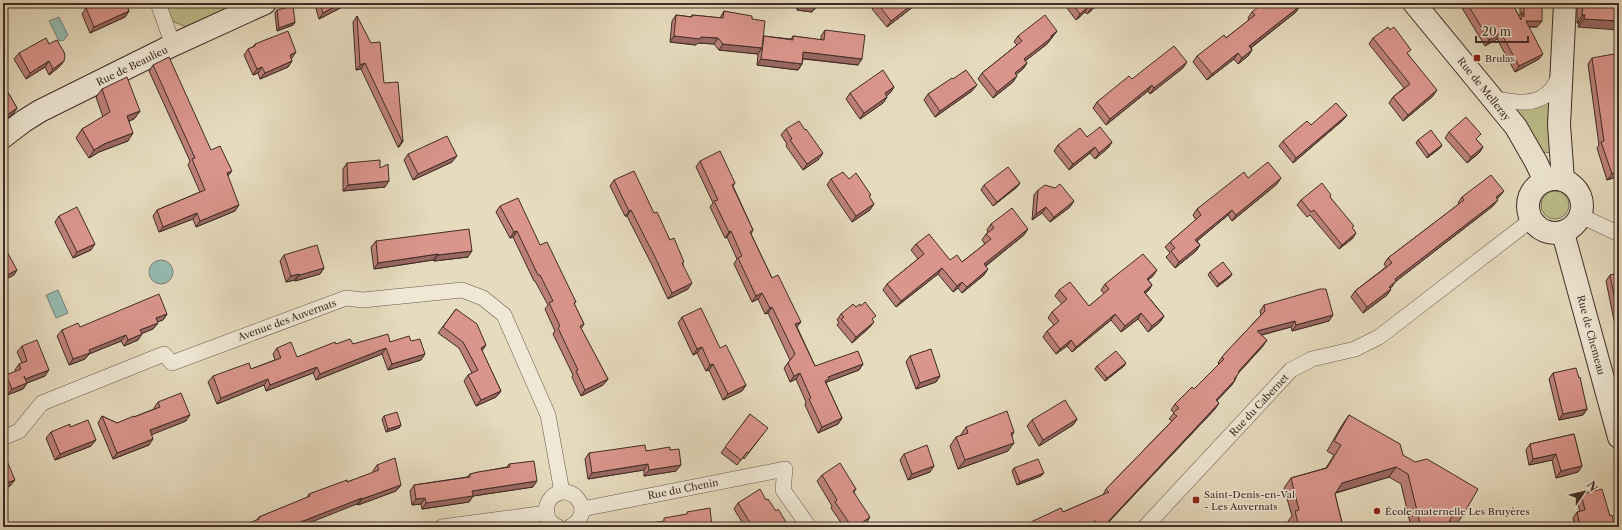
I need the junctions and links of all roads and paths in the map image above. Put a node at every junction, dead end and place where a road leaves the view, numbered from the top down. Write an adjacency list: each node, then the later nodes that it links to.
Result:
1 (158, 3): 5 (street)
2 (265, 3): 5 (street, Rue de Beaulieu)
3 (1414, 3): 7 (street, Rue de Melleray)
4 (1565, 3): 6 (street)
5 (173, 45): 8 (street, Rue de Beaulieu)
6 (1562, 73): 7 (street); 9 (street)
7 (1492, 98): 9 (street, Rue de Melleray)
8 (3, 138)
9 (1554, 180): 10 (street); 11 (street)
10 (1581, 216): 12 (street); 13 (street)
11 (1531, 220): 12 (street); 23 (street, Rue du Cabernet)
12 (1563, 233): 14 (street, Rue de Chemeau)
13 (1619, 234)
14 (1619, 437)
15 (3, 438): 16 (street, Avenue des Auvernats)
16 (562, 492): 17 (street); 18 (street)
17 (582, 509): 21 (street); 22 (street, Rue du Chenin)
18 (546, 513): 19 (street); 20 (street)
19 (442, 527)
20 (558, 527)
21 (570, 527)
22 (809, 527)
23 (1145, 527)

